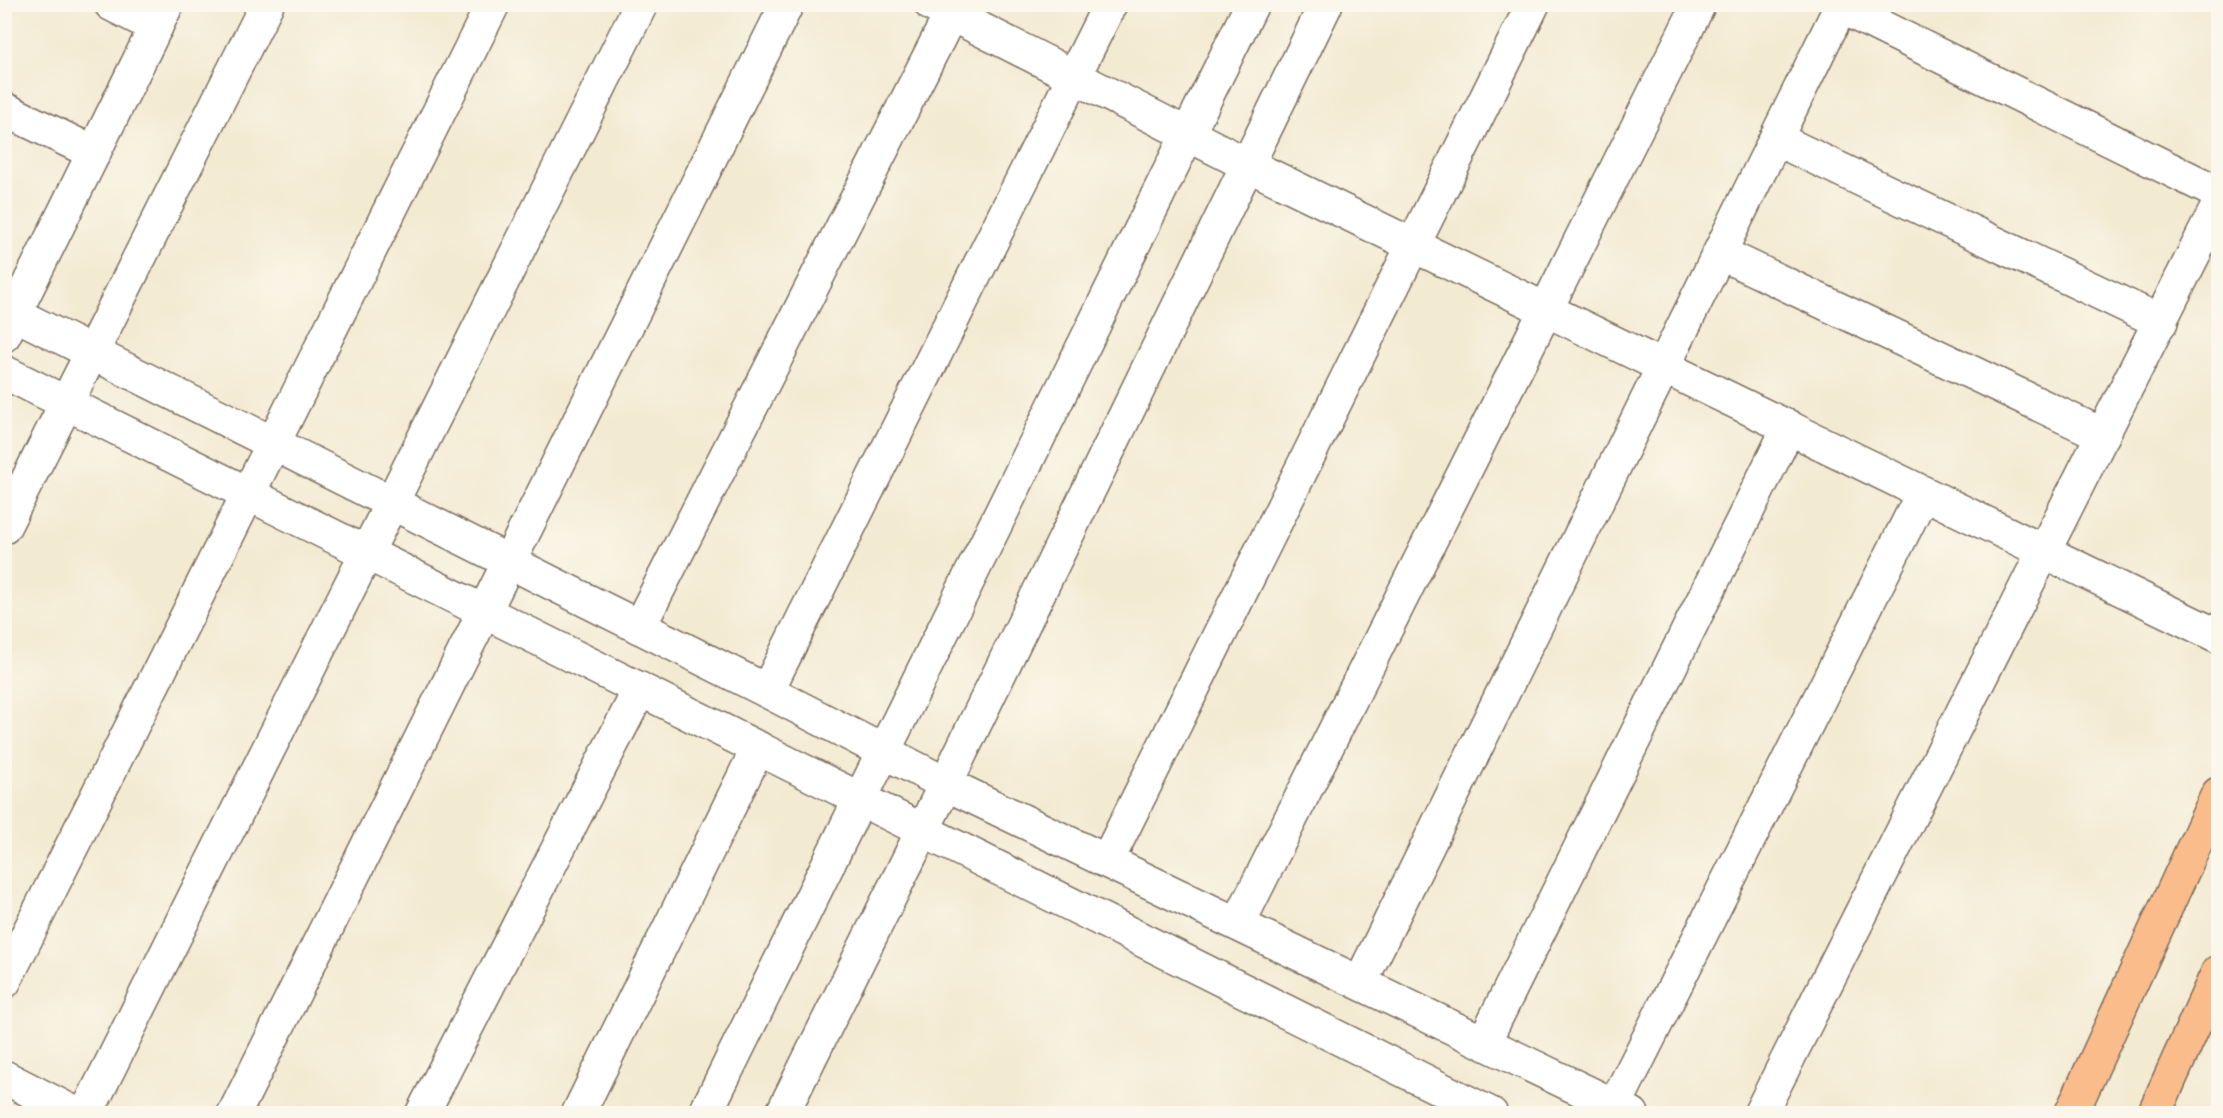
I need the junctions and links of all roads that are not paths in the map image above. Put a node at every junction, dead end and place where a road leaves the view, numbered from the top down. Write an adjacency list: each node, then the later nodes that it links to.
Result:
1 (111, 4): 13 (street)
2 (267, 4): 27 (street)
3 (493, 4): 33 (street)
4 (641, 4): 36 (street)
5 (788, 4): 40 (street)
6 (1110, 4): 14 (street)
7 (1252, 4): 16 (street)
8 (1326, 4): 19 (street)
9 (1533, 4): 22 (street)
10 (1699, 4): 25 (street)
11 (1842, 6): 17 (street); 20 (street)
12 (946, 8): 14 (street); 42 (street)
13 (162, 16): 18 (street)
14 (1075, 76): 16 (street); 45 (street)
15 (4, 109): 18 (street)
16 (1189, 133): 19 (street); 47 (street)
17 (1776, 139): 23 (street); 26 (street)
18 (94, 153): 24 (street)
19 (1248, 165): 22 (street); 48 (street)
20 (2218, 193)
21 (2218, 206): 26 (street)
22 (1413, 245): 25 (street); 52 (street)
23 (1720, 253): 28 (street); 32 (street)
24 (13, 303): 27 (street)
25 (1546, 309): 28 (street); 53 (street)
26 (2160, 322): 32 (street)
27 (93, 352): 30 (street); 33 (street)
28 (1664, 367): 31 (street); 56 (street)
29 (4, 372): 30 (street)
30 (67, 403): 35 (street); 37 (street)
31 (1789, 427): 34 (street); 57 (street)
32 (2103, 435): 39 (street)
33 (273, 443): 35 (street); 36 (street)
34 (1923, 492): 39 (street); 59 (street)
35 (249, 494): 38 (street); 55 (street)
36 (391, 502): 38 (street); 40 (street)
37 (4, 527)
38 (366, 552): 41 (street); 61 (street)
39 (2044, 552): 43 (street); 68 (street)
40 (509, 562): 41 (street); 42 (street)
41 (485, 612): 44 (street); 62 (street)
42 (639, 627): 45 (street)
43 (2218, 636)
44 (640, 689): 46 (street); 63 (street)
45 (767, 692): 47 (street)
46 (758, 748): 50 (street); 64 (street)
47 (884, 751): 48 (street); 50 (street)
48 (946, 784): 51 (street); 52 (street)
49 (2218, 794): 69 (main road)
50 (861, 799): 51 (street); 65 (street)
51 (923, 830): 66 (street); 67 (street)
52 (1107, 861): 53 (street)
53 (1238, 924): 56 (street)
54 (2218, 972): 70 (main road)
55 (4, 982)
56 (1360, 982): 57 (street)
57 (1484, 1042): 59 (street)
58 (4, 1077): 60 (street)
59 (1624, 1109)
60 (76, 1113)
61 (86, 1113)
62 (234, 1113)
63 (422, 1113)
64 (578, 1113)
65 (705, 1113)
66 (782, 1113)
67 (1491, 1113)
68 (1760, 1113)
69 (2071, 1113)
70 (2154, 1113)

